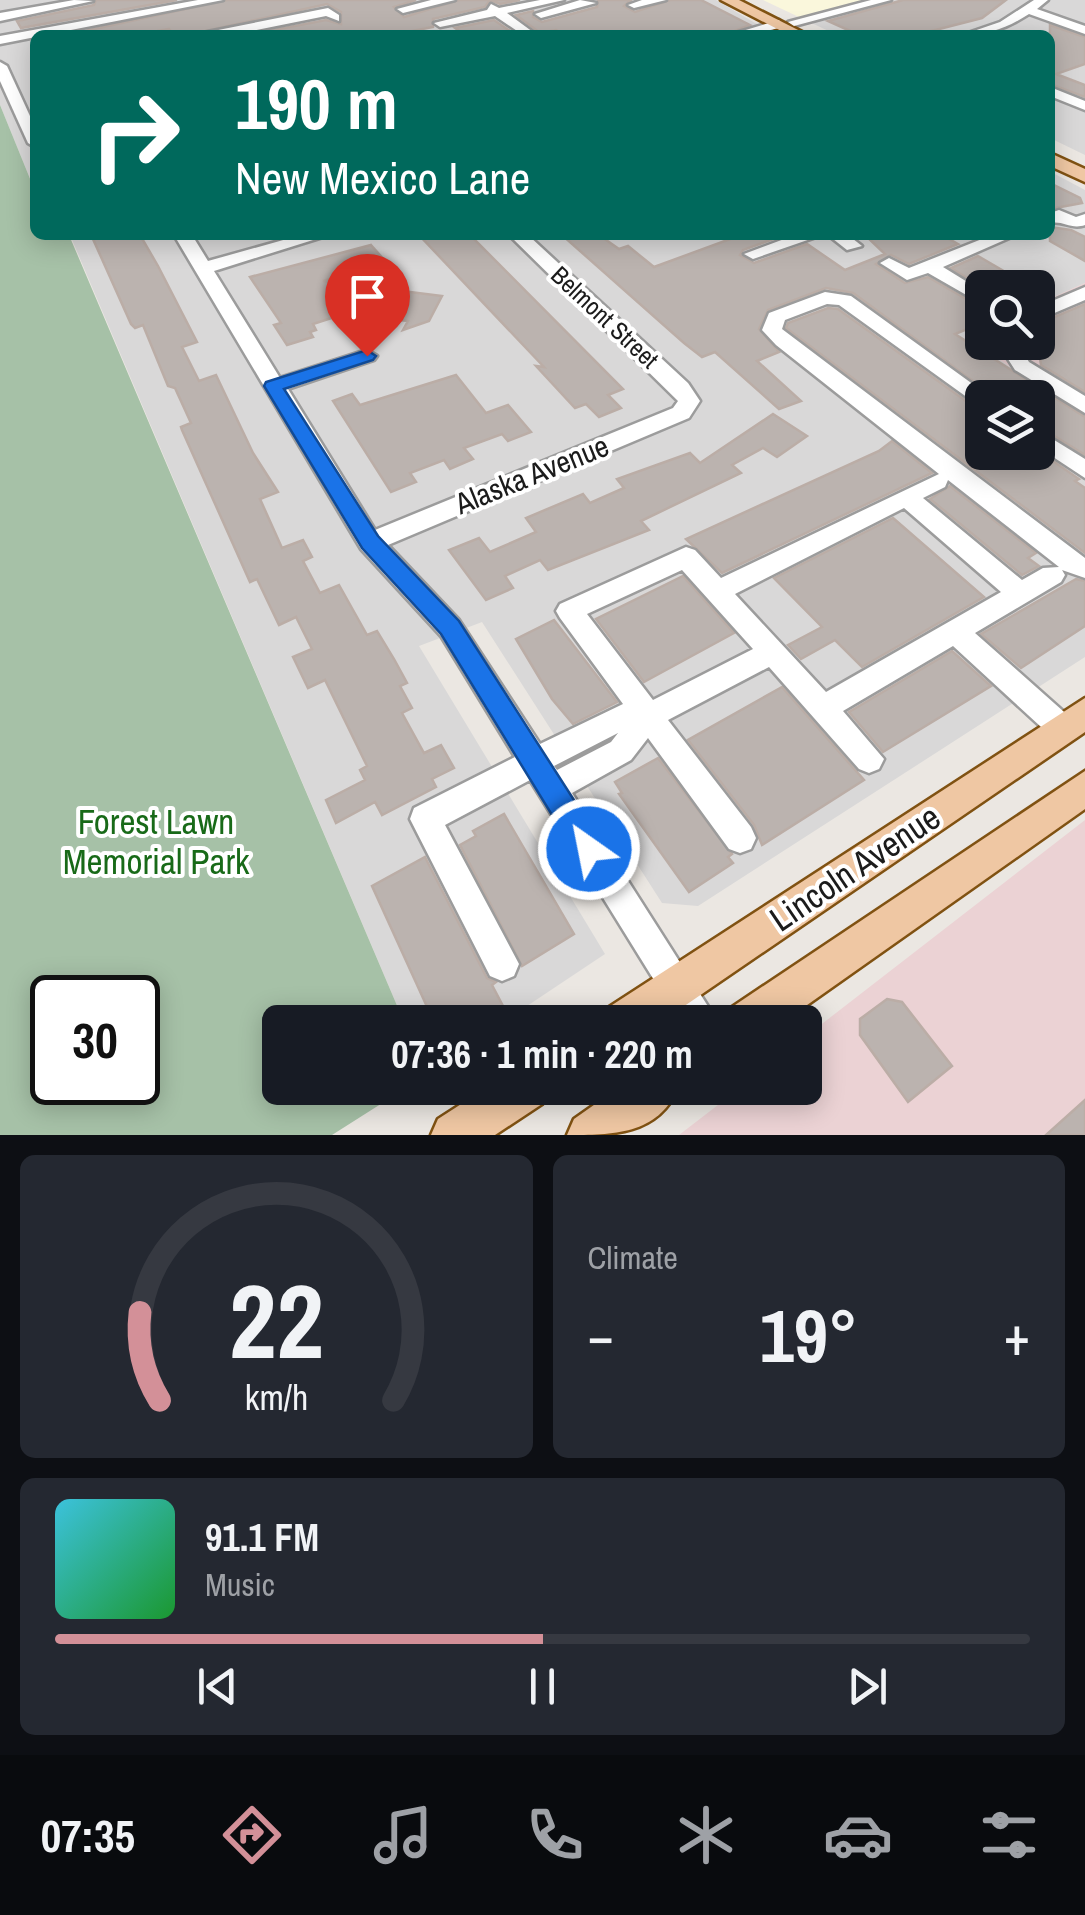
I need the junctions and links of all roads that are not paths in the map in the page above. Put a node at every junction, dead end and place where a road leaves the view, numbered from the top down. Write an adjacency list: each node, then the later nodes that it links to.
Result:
1 (217, 0): 21 (street)
2 (449, 0): 14 (street)
3 (478, 0): 17 (street)
4 (558, 0): 17 (street)
5 (660, 0): 13 (street)
6 (728, 0): 23 (main road)
7 (748, 0): 23 (main road)
8 (850, 0): 23 (street)
9 (886, 0): 23 (street)
10 (1042, 0): 15 (street)
11 (84, 4): 18 (street); 21 (street)
12 (592, 4): 20 (street)
13 (634, 6)
14 (403, 9)
15 (1030, 10): 28 (street); 29 (street)
16 (238, 12): 24 (street)
17 (498, 13): 20 (street); 22 (street)
18 (0, 16)
19 (335, 18): 24 (street)
20 (519, 21): 26 (street)
21 (93, 23): 25 (street)
22 (440, 23)
23 (789, 24): 27 (street)
24 (253, 29)
25 (55, 30)
26 (527, 30)
27 (760, 30)
28 (986, 30)
29 (1085, 30)
30 (30, 35): 31 (street)
31 (0, 40)
32 (0, 66): 35 (street)
33 (1055, 93): 34 (street)
34 (1085, 106)
35 (30, 126)
36 (1055, 151): 38 (main road)
37 (1055, 153): 39 (main road)
38 (1085, 162)
39 (1085, 176)
40 (1055, 216): 41 (street)
41 (1082, 224)
42 (186, 240): 52 (street)
43 (302, 240): 52 (street)
44 (523, 240): 60 (street, Belmont Street)
45 (797, 240): 49 (street)
46 (844, 240): 48 (street)
47 (995, 240): 51 (street)
48 (853, 246)
49 (753, 254)
50 (888, 263): 51 (street)
51 (930, 266): 53 (street)
52 (202, 268): 58 (street)
53 (965, 288)
54 (1085, 293): 55 (street)
55 (1055, 306)
56 (367, 356): 58 (street)
57 (1018, 360): 61 (street)
58 (273, 386): 66 (street)
59 (965, 386): 67 (street)
60 (689, 402): 66 (street, Alaska Avenue)
61 (1085, 406)
62 (1055, 448): 63 (street)
63 (1085, 470)
64 (937, 481): 65 (street)
65 (906, 497): 69 (street); 70 (street)
66 (370, 542): 77 (street)
67 (1085, 568)
68 (1052, 575): 70 (street)
69 (716, 592): 72 (street); 74 (street)
70 (1019, 592): 71 (street)
71 (954, 630): 73 (street); 75 (street)
72 (772, 652): 73 (street); 74 (street)
73 (823, 708): 76 (street)
74 (647, 717): 77 (street); 79 (street); 80 (street)
75 (1073, 720): 82 (main road, Lincoln Avenue)
76 (870, 759)
77 (532, 760): 79 (street); 81 (street)
78 (1085, 788): 85 (main road, Lincoln Avenue)
79 (551, 789): 82 (street)
80 (740, 838)
81 (502, 964)
82 (678, 986): 83 (main road, Lincoln Avenue); 84 (street)
83 (650, 1005)
84 (690, 1005)
85 (772, 1005)
86 (500, 1105): 88 (main road)
87 (632, 1105): 89 (main road)
88 (454, 1135)
89 (590, 1135)

